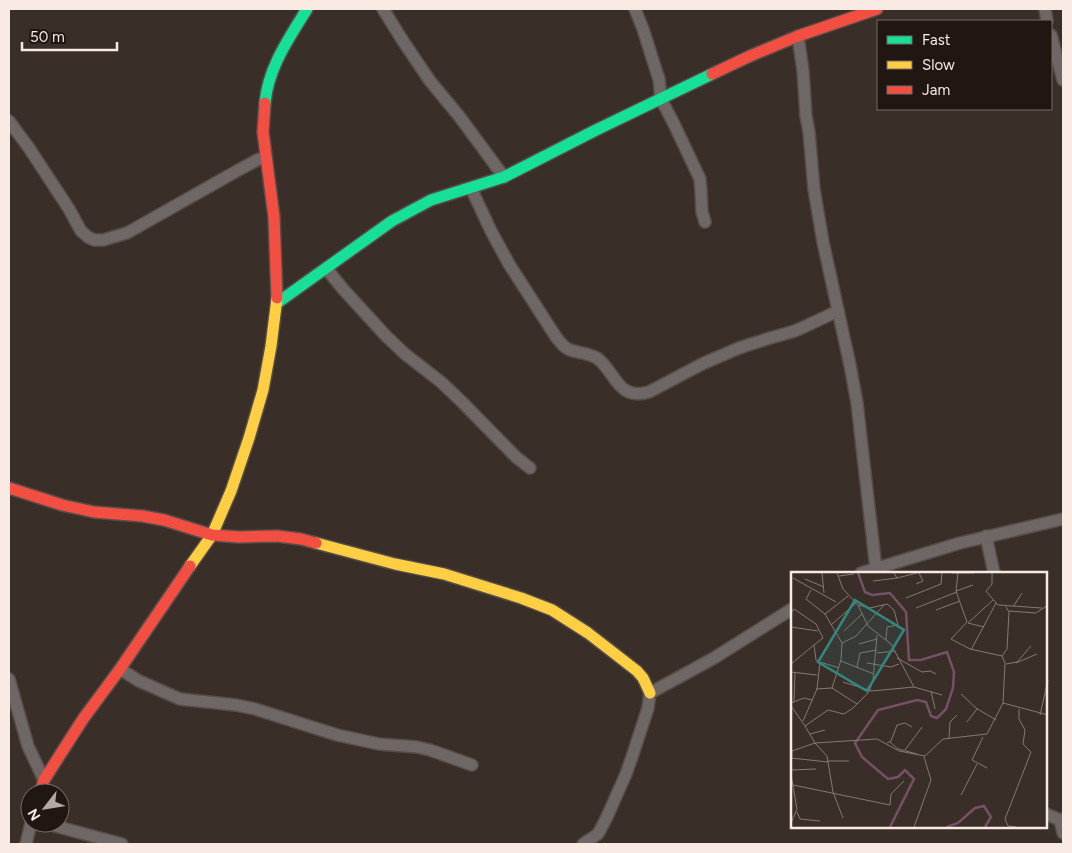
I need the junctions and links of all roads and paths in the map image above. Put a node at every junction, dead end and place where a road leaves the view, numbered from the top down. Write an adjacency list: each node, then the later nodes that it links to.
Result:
1 (307, 9): 10 (street)
2 (383, 9): 11 (street)
3 (634, 9): 8 (street)
4 (877, 9): 5 (street)
5 (798, 36): 8 (street); 16 (street)
6 (1052, 39): 7 (street)
7 (1063, 80)
8 (661, 99): 11 (street); 13 (street)
9 (9, 121): 10 (street)
10 (266, 157): 15 (street)
11 (504, 177): 12 (street)
12 (471, 188): 14 (street); 16 (street)
13 (705, 222)
14 (326, 268): 15 (street); 17 (street)
15 (277, 303): 20 (street)
16 (838, 310): 22 (street)
17 (530, 468)
18 (9, 488): 20 (street)
19 (1063, 519): 21 (street)
20 (212, 535): 26 (street); 28 (street)
21 (986, 536): 22 (street); 24 (street)
22 (876, 569): 23 (street)
23 (865, 572)
24 (994, 572)
25 (791, 610): 28 (street)
26 (120, 668): 29 (street); 30 (street)
27 (9, 679): 30 (street)
28 (650, 693): 36 (street)
29 (472, 765)
30 (44, 780): 31 (street)
31 (43, 783)
32 (1047, 815): 33 (street)
33 (1062, 825)
34 (70, 830): 35 (street)
35 (122, 844)
36 (583, 844)

